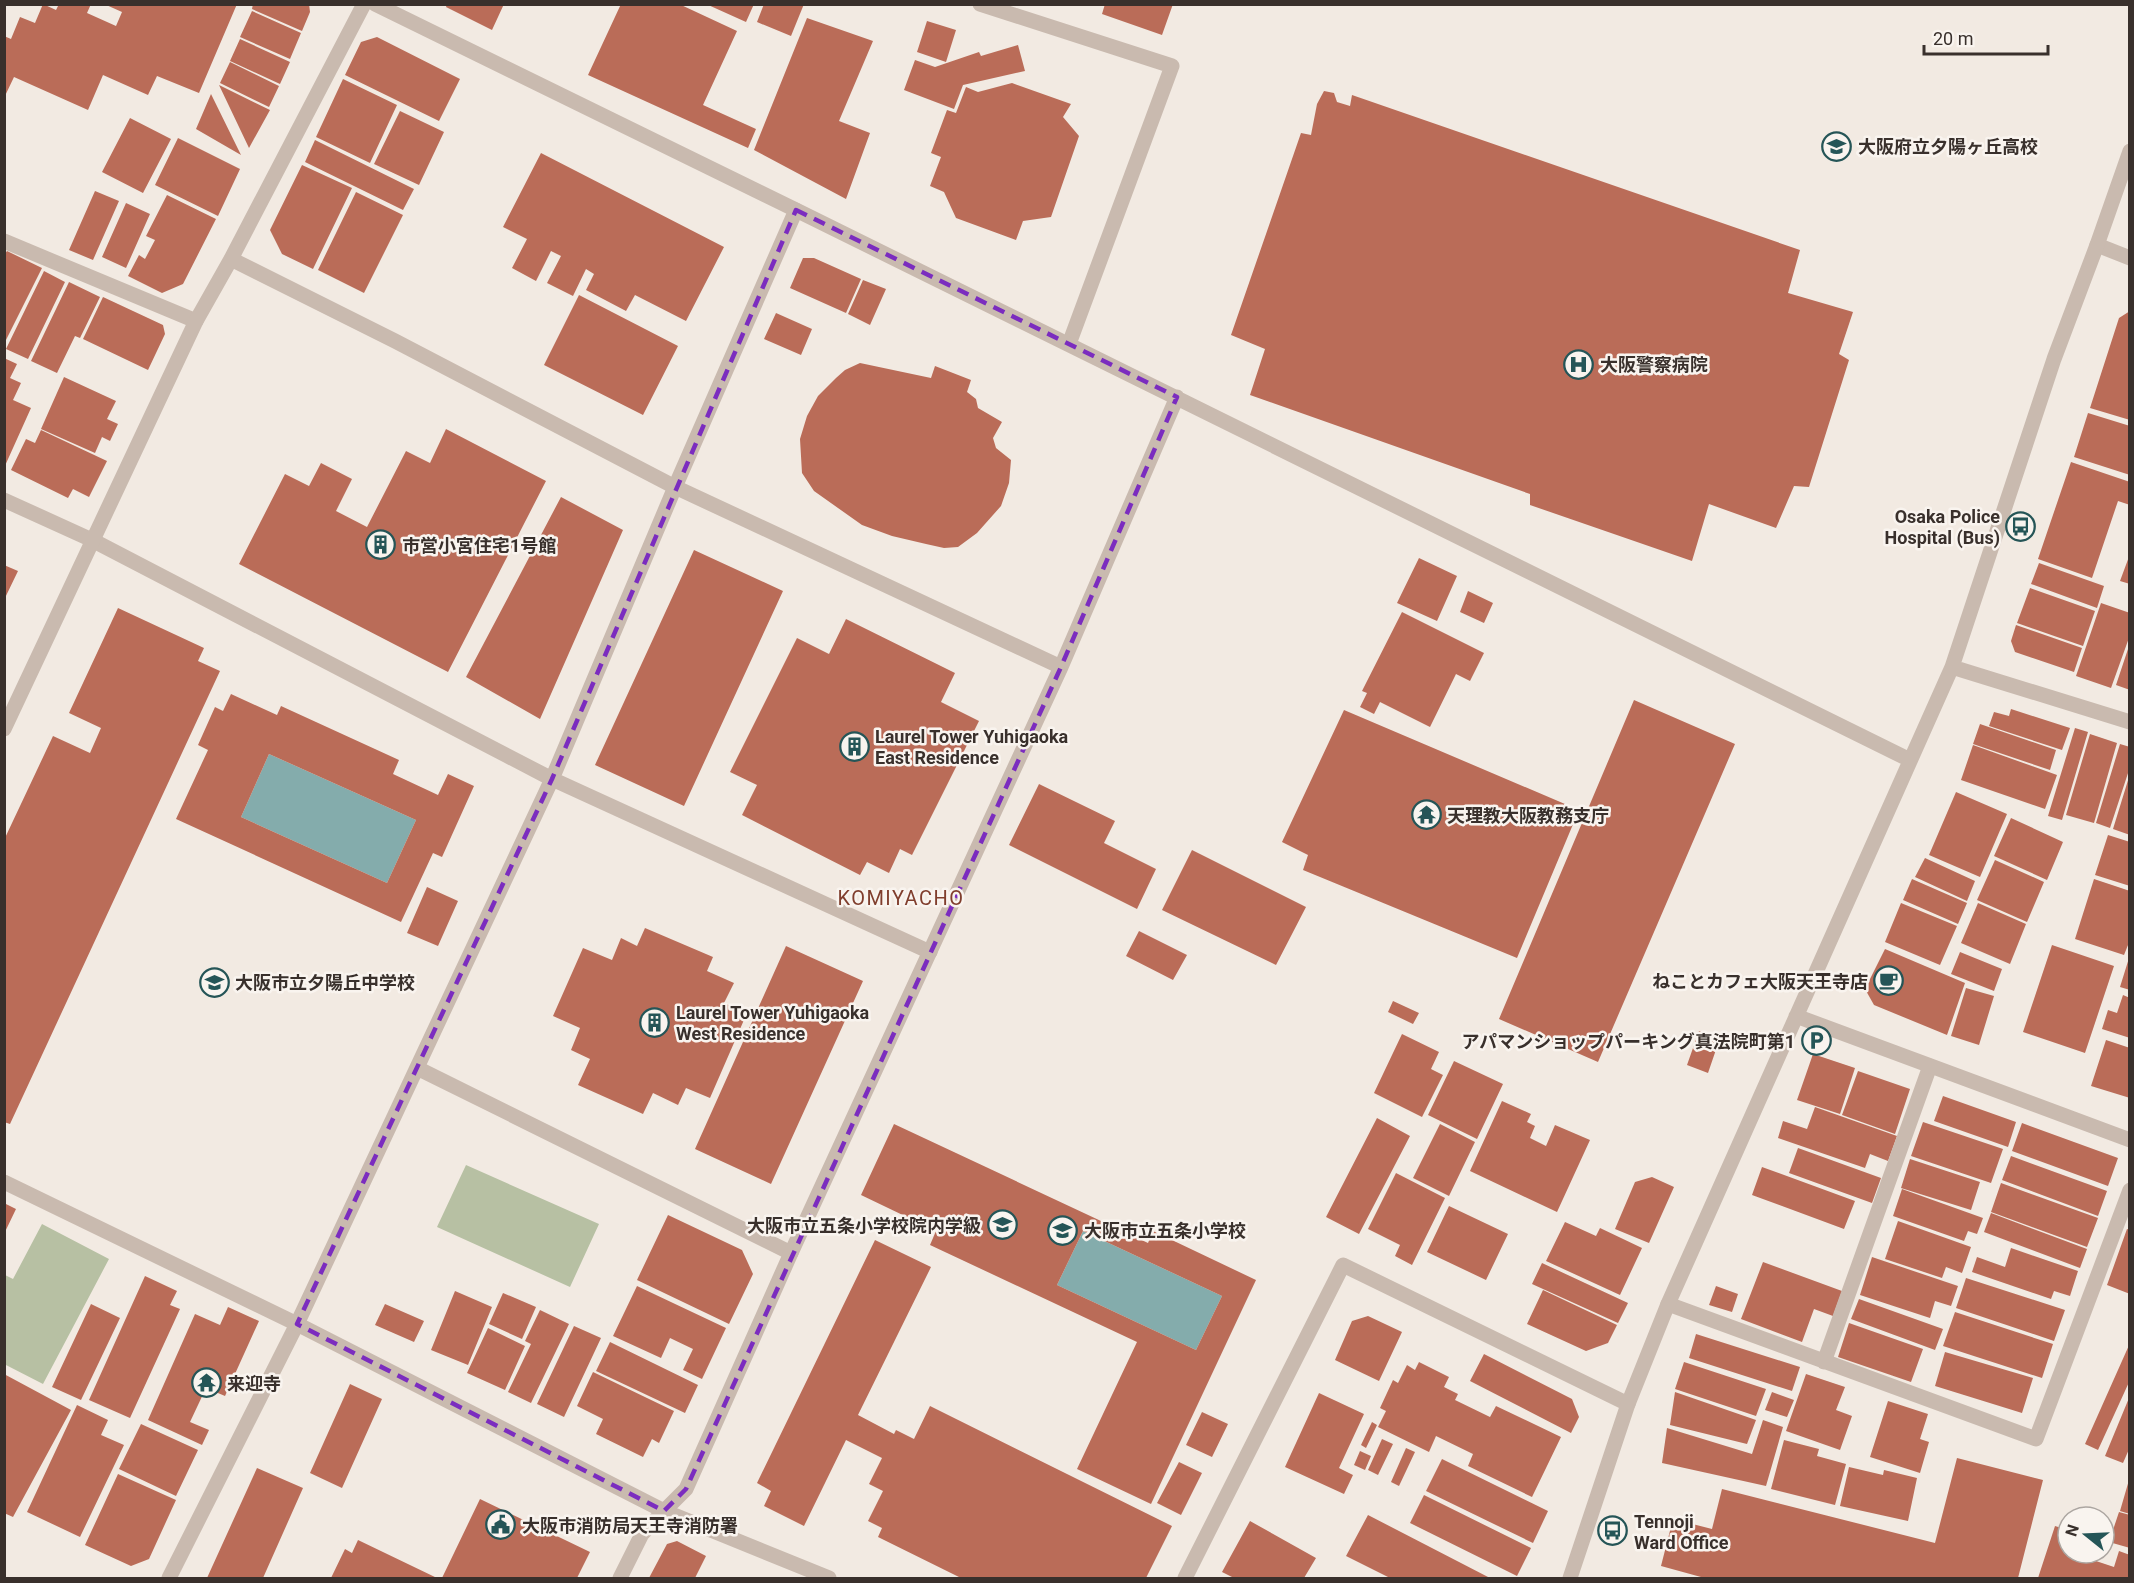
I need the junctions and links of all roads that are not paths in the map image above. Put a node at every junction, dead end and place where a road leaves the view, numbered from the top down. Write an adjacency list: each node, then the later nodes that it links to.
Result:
1 (364, 4): 9 (street)
2 (375, 4): 5 (street)
3 (990, 6): 11 (street)
4 (2130, 151): 7 (street)
5 (796, 210): 11 (street); 13 (street)
6 (4, 241): 10 (street)
7 (2097, 245): 8 (street); 17 (street)
8 (2130, 258)
9 (231, 259): 10 (street); 13 (street)
10 (196, 321): 15 (street)
11 (1069, 344): 12 (street)
12 (1177, 397): 16 (street); 20 (street)
13 (675, 487): 16 (street); 21 (street)
14 (4, 500): 15 (street)
15 (92, 540): 19 (street); 21 (street)
16 (1061, 667): 22 (street)
17 (1952, 667): 18 (street); 20 (street)
18 (2130, 722)
19 (4, 729)
20 (1910, 760): 23 (street)
21 (552, 779): 22 (street); 25 (street)
22 (930, 952): 29 (street)
23 (1796, 1016): 24 (street); 30 (street)
24 (1930, 1066): 26 (street); 32 (street)
25 (417, 1068): 29 (street); 31 (street)
26 (2130, 1140)
27 (4, 1182): 31 (street)
28 (2130, 1190): 32 (street)
29 (791, 1253): 34 (street)
30 (1668, 1304): 32 (street); 33 (street)
31 (297, 1324): 34 (street); 35 (street)
32 (1824, 1362)
33 (1628, 1404): 38 (street); 39 (street)
34 (664, 1511): 36 (street); 37 (street)
35 (169, 1578)
36 (620, 1578)
37 (829, 1578)
38 (1185, 1578)
39 (1570, 1578)

